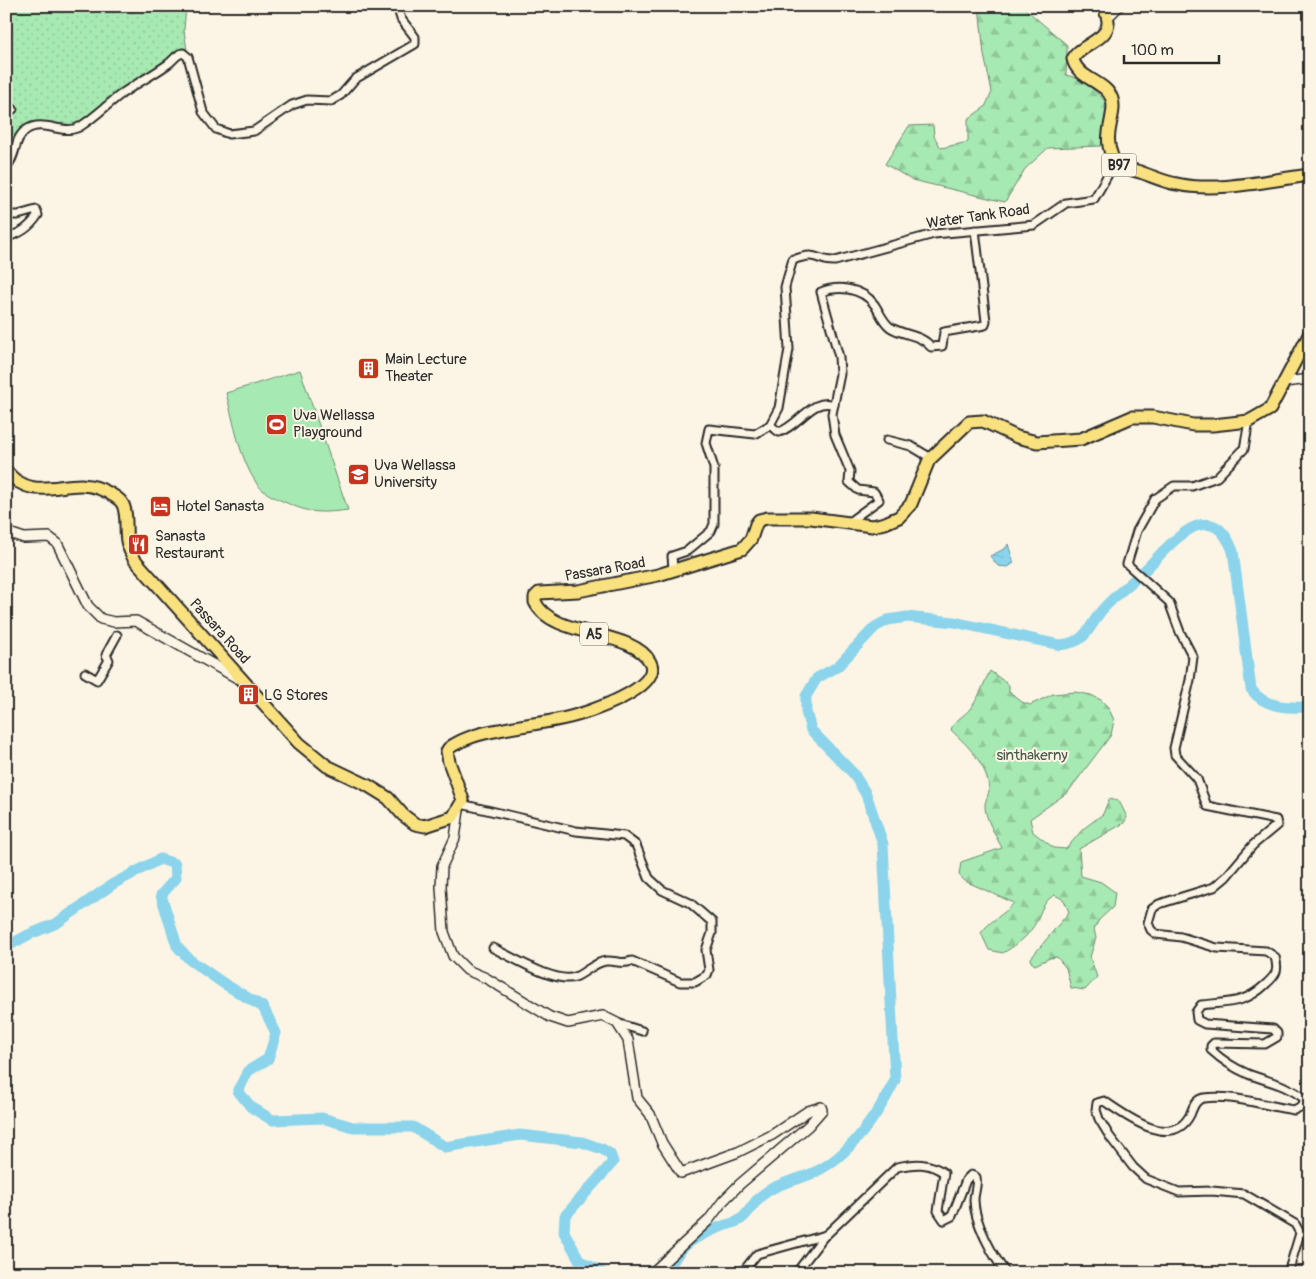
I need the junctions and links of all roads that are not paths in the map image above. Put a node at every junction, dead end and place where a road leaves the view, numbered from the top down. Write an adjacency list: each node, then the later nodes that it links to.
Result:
1 (398, 6): 6 (street)
2 (1104, 6): 4 (main road)
3 (1119, 6): 4 (street)
4 (1107, 18): 5 (main road, B97)
5 (1119, 165): 7 (main road, B97); 9 (street, Water Tank Road)
6 (6, 166)
7 (1310, 175)
8 (6, 214): 10 (street)
9 (975, 230): 14 (street); 16 (street, Water Tank Road)
10 (6, 236)
11 (1310, 333): 13 (main road, Passara Road / A5)
12 (1310, 379): 13 (street)
13 (1284, 382): 15 (main road, Passara Road / A5)
14 (834, 405): 16 (street); 20 (street)
15 (1248, 421): 18 (main road, Passara Road / A5); 35 (street)
16 (770, 425): 22 (street)
17 (887, 440): 18 (street)
18 (931, 458): 20 (main road, Passara Road / A5)
19 (6, 471): 25 (main road, Passara Road)
20 (853, 524): 22 (main road, Passara Road / A5)
21 (6, 532): 25 (street)
22 (673, 569): 26 (main road, Passara Road / A5)
23 (117, 635): 24 (street)
24 (85, 673)
25 (246, 683): 26 (main road, Passara Road)
26 (460, 807): 27 (street); 28 (street)
27 (493, 948)
28 (617, 1023): 29 (street); 31 (street)
29 (642, 1032)
30 (826, 1235): 32 (street); 33 (street); 34 (street)
31 (652, 1273)
32 (742, 1273)
33 (796, 1273)
34 (1006, 1273)
35 (1288, 1273)

